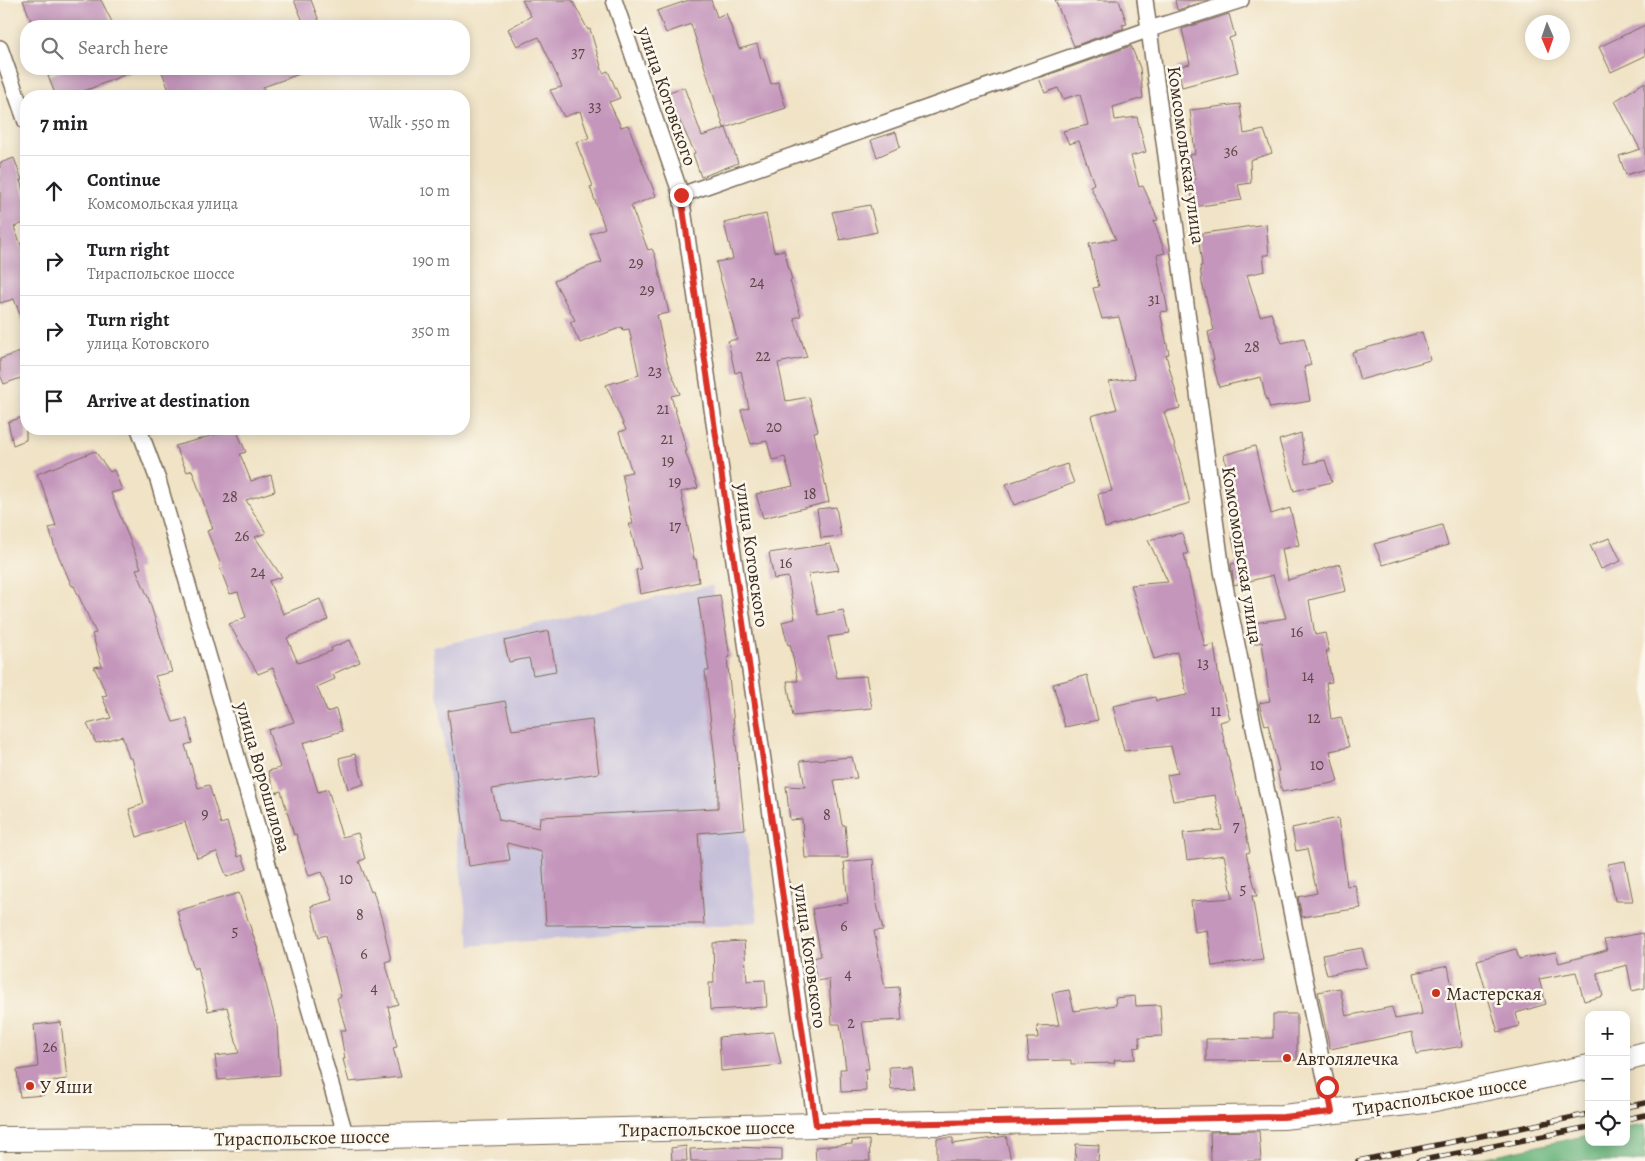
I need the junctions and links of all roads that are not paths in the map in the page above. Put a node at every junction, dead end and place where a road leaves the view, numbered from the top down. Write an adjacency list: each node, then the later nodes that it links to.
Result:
1 (614, 0): 7 (street, улица Котовского)
2 (1145, 0): 4 (street, Комсомольская улица)
3 (1240, 0): 4 (street)
4 (1150, 29): 7 (street); 12 (street, Комсомольская улица)
5 (0, 48): 6 (street)
6 (20, 105)
7 (681, 195): 13 (street, улица Котовского)
8 (142, 435): 14 (street, улица Ворошилова)
9 (1645, 1054): 10 (main road)
10 (1630, 1058)
11 (1585, 1068): 12 (main road, Тираспольское шоссе)
12 (1332, 1112): 13 (main road, Тираспольское шоссе)
13 (816, 1125): 14 (main road, Тираспольское шоссе)
14 (346, 1137): 15 (main road, Тираспольское шоссе)
15 (0, 1139)

